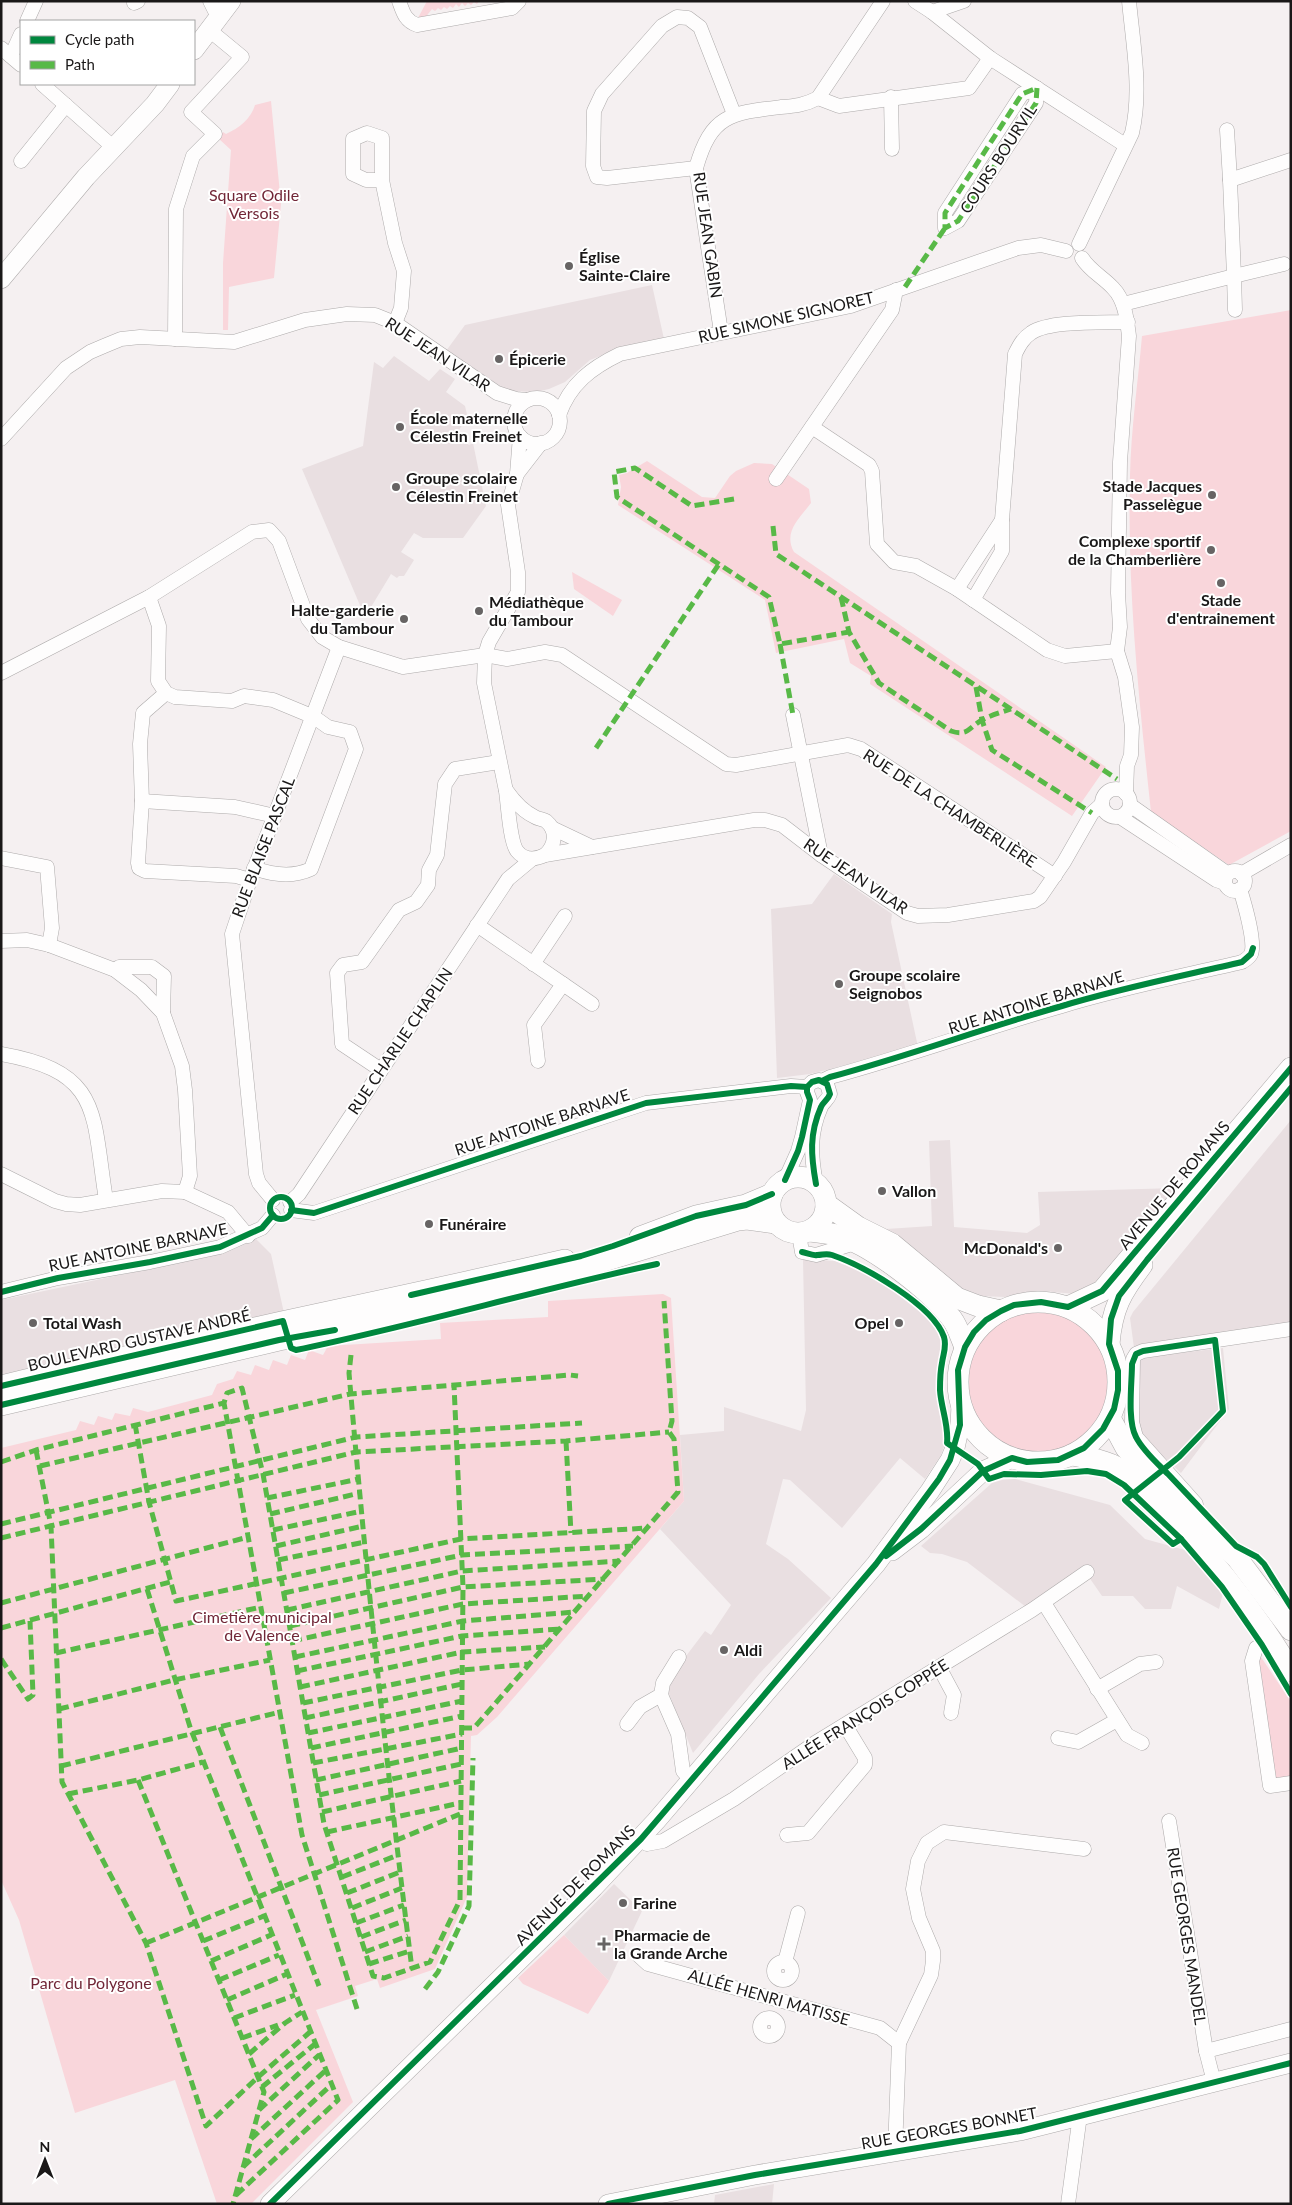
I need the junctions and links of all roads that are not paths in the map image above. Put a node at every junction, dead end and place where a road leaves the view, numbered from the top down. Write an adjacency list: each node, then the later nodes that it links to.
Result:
1 (36, 1): 11 (street)
2 (231, 1): 10 (main road)
3 (399, 1): 4 (street)
4 (519, 1)
5 (883, 1): 19 (street)
6 (916, 1): 9 (street)
7 (964, 1): 9 (street)
8 (1130, 1): 24 (street)
9 (932, 12): 15 (street)
10 (212, 16): 13 (main road); 44 (street)
11 (27, 20)
12 (20, 36): 14 (street)
13 (195, 48)
14 (11, 57)
15 (990, 58): 18 (street); 20 (street)
16 (43, 85): 21 (street)
17 (169, 85): 25 (main road)
18 (1038, 88): 18 (street, COURS BOURVIL); 24 (street)
19 (818, 98): 20 (street); 22 (street)
20 (891, 98): 26 (street)
21 (66, 105): 25 (street); 28 (street)
22 (734, 114): 29 (street, RUE JEAN GABIN); 29 (street)
23 (1226, 130): 31 (street)
24 (1125, 145): 32 (street)
25 (113, 147): 36 (main road)
26 (892, 149)
27 (1291, 160): 31 (street)
28 (21, 161)
29 (696, 168): 43 (street, RUE JEAN GABIN)
30 (382, 180): 42 (street)
31 (1230, 180): 37 (street)
32 (1079, 244): 33 (street); 34 (street)
33 (1066, 252): 34 (street); 38 (street, RUE SIMONE SIGNORET)
34 (1082, 258): 39 (street)
35 (1284, 264): 37 (street)
36 (3, 272)
37 (1234, 276): 39 (street); 40 (street)
38 (896, 290): 43 (street, RUE SIMONE SIGNORET); 51 (street)
39 (1123, 304): 41 (street)
40 (1235, 310)
41 (1128, 322): 57 (street); 62 (street)
42 (395, 323): 44 (street, RUE JEAN VILAR); 46 (street, RUE JEAN VILAR)
43 (721, 332): 45 (street, RUE SIMONE SIGNORET)
44 (175, 339): 53 (street, RUE JEAN VILAR)
45 (571, 389): 47 (street, RUE SIMONE SIGNORET); 49 (street, RUE SIMONE SIGNORET)
46 (498, 393): 48 (street, RUE JEAN VILAR); 50 (street, RUE JEAN VILAR)
47 (544, 398): 48 (street); 49 (street)
48 (526, 400): 50 (street)
49 (559, 415): 54 (street)
50 (514, 417): 52 (street)
51 (812, 427): 56 (street); 58 (street)
52 (520, 436): 54 (street); 55 (street)
53 (1, 439)
54 (541, 443): 55 (street)
55 (517, 474): 63 (street)
56 (776, 479)
57 (1002, 520): 58 (street); 60 (street)
58 (957, 589): 60 (street)
59 (149, 597): 61 (street, RUE DE LA CHAMBERLIÈRE); 64 (street, RUE DE LA CHAMBERLIÈRE); 65 (street)
60 (973, 600): 62 (street)
61 (339, 647): 63 (street, RUE DE LA CHAMBERLIÈRE); 67 (street, RUE BLAISE PASCAL)
62 (1117, 651): 70 (street)
63 (485, 655): 68 (street, RUE DE LA CHAMBERLIÈRE); 69 (street)
64 (1, 673)
65 (166, 693): 67 (street); 74 (street)
66 (793, 715): 68 (street)
67 (314, 717): 76 (street, RUE BLAISE PASCAL); 87 (street)
68 (801, 754): 84 (street); 88 (street, RUE DE LA CHAMBERLIÈRE)
69 (499, 762): 71 (street); 103 (street)
70 (1127, 766): 72 (street); 73 (street)
71 (506, 790): 77 (street); 81 (street)
72 (1110, 790): 73 (street); 75 (street)
73 (1128, 800): 78 (street); 89 (street)
74 (142, 801): 76 (street); 87 (street)
75 (1102, 804): 78 (street); 79 (street, RUE JEAN VILAR)
76 (275, 816): 87 (street, RUE BLAISE PASCAL)
77 (535, 817): 80 (street); 81 (street)
78 (1116, 817): 79 (street); 89 (street)
79 (1086, 826): 88 (street, RUE JEAN VILAR)
80 (552, 828): 83 (street); 85 (street)
81 (513, 840): 85 (street); 90 (street, RUE CHARLIE CHAPLIN)
82 (1291, 845): 89 (street)
83 (592, 847): 84 (street, RUE JEAN VILAR); 85 (street, RUE JEAN VILAR)
84 (820, 855): 88 (street, RUE JEAN VILAR)
85 (538, 857): 90 (street, RUE CHARLIE CHAPLIN)
86 (1, 858): 94 (street)
87 (252, 874): 112 (street, RUE BLAISE PASCAL)
88 (1055, 876)
89 (1232, 877): 104 (street, RUE ANTOINE BARNAVE)
90 (508, 880): 92 (street, RUE CHARLIE CHAPLIN)
91 (564, 916): 95 (street)
92 (477, 925): 95 (street); 103 (street, RUE CHARLIE CHAPLIN)
93 (1, 941): 94 (street)
94 (49, 945): 96 (street)
95 (533, 964): 97 (street)
96 (115, 970): 99 (street); 99 (street)
97 (563, 984): 98 (street); 101 (street)
98 (592, 1004)
99 (163, 1012): 110 (street)
100 (1, 1054): 111 (street)
101 (538, 1061)
102 (1291, 1068): 120 (main road, AVENUE DE ROMANS)
103 (381, 1070): 114 (street, RUE CHARLIE CHAPLIN)
104 (826, 1085): 106 (street); 106 (street)
105 (1291, 1088): 123 (main road, AVENUE DE ROMANS)
106 (813, 1097): 108 (street); 109 (street); 114 (street, RUE ANTOINE BARNAVE)
107 (1, 1174): 111 (street)
108 (816, 1184): 109 (main road, BOULEVARD GUSTAVE ANDRÉ); 113 (main road)
109 (778, 1187): 116 (main road); 125 (main road, BOULEVARD GUSTAVE ANDRÉ)
110 (185, 1192): 111 (street); 118 (street)
111 (106, 1200)
112 (273, 1200): 114 (street); 115 (street)
113 (826, 1204): 117 (main road); 121 (main road)
114 (291, 1206): 115 (street)
115 (273, 1215): 118 (street, RUE ANTOINE BARNAVE)
116 (776, 1223): 117 (main road, BOULEVARD GUSTAVE ANDRÉ); 126 (main road, BOULEVARD GUSTAVE ANDRÉ)
117 (804, 1232): 124 (main road, BOULEVARD GUSTAVE ANDRÉ)
118 (248, 1236): 119 (street, RUE ANTOINE BARNAVE)
119 (1, 1292)
120 (1068, 1308): 121 (main road); 123 (main road)
121 (1001, 1310): 124 (main road)
122 (1291, 1328): 131 (street)
123 (1109, 1344): 128 (main road)
124 (966, 1347): 127 (main road)
125 (1, 1386)
126 (1, 1405)
127 (961, 1405): 130 (main road); 132 (main road, AVENUE DE ROMANS)
128 (1110, 1418): 129 (main road); 131 (main road)
129 (1072, 1455): 130 (main road); 131 (main road)
130 (1012, 1458): 132 (main road, AVENUE DE ROMANS)
131 (1153, 1478): 135 (main road); 135 (main road)
132 (876, 1564): 148 (main road, AVENUE DE ROMANS)
133 (1087, 1572): 134 (street, ALLÉE FRANÇOIS COPPÉE)
134 (1044, 1603): 138 (street, ALLÉE FRANÇOIS COPPÉE); 140 (street)
135 (1281, 1635): 139 (main road); 149 (street)
136 (679, 1657): 141 (street)
137 (1156, 1662): 140 (street)
138 (939, 1667): 142 (street); 145 (street, ALLÉE FRANÇOIS COPPÉE)
139 (1291, 1671)
140 (1097, 1689): 143 (street)
141 (661, 1695): 144 (street); 148 (street)
142 (951, 1713)
143 (1117, 1720): 146 (street); 147 (street)
144 (627, 1724)
145 (845, 1725): 151 (street); 152 (street, ALLÉE FRANÇOIS COPPÉE)
146 (1058, 1738)
147 (1142, 1743)
148 (691, 1780): 152 (main road, AVENUE DE ROMANS)
149 (1291, 1783)
150 (1169, 1821): 160 (street, RUE GEORGES MANDEL)
151 (787, 1835)
152 (641, 1839): 166 (main road, AVENUE DE ROMANS)
153 (1084, 1849): 159 (street)
154 (798, 1913): 156 (street)
155 (637, 1954): 156 (street, ALLÉE HENRI MATISSE)
156 (776, 2000): 157 (street); 159 (street, ALLÉE HENRI MATISSE)
157 (771, 2018)
158 (1291, 2029): 160 (street)
159 (899, 2043): 164 (street)
160 (1206, 2050): 162 (street, RUE GEORGES MANDEL)
161 (1291, 2063): 162 (main road, RUE GEORGES BONNET)
162 (1214, 2082): 163 (main road, RUE GEORGES BONNET)
163 (1080, 2115): 164 (main road, RUE GEORGES BONNET); 167 (street)
164 (896, 2151): 165 (main road, RUE GEORGES BONNET)
165 (614, 2203)
166 (270, 2204)
167 (1068, 2204)

